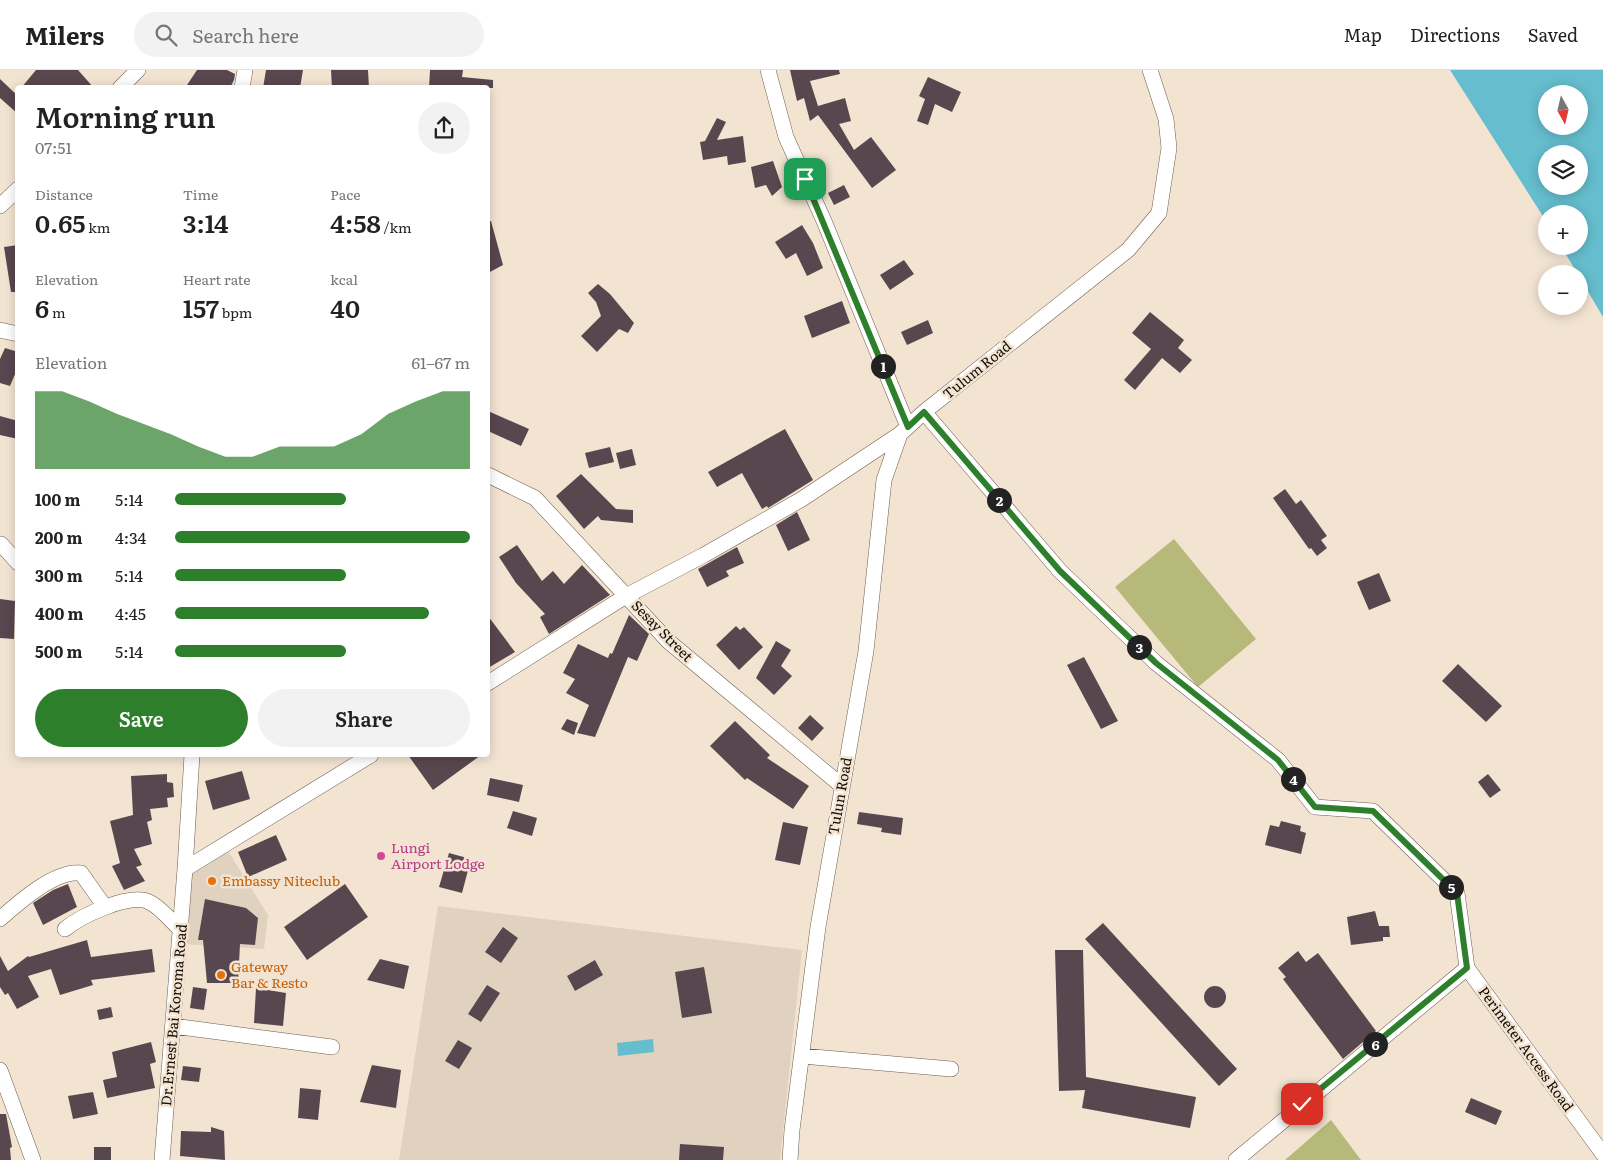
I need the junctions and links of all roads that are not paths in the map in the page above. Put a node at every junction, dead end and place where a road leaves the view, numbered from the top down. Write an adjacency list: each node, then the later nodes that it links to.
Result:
1 (138, 70): 5 (street)
2 (245, 70): 6 (street)
3 (768, 70): 12 (street)
4 (1150, 70): 11 (street, Tulum Road)
5 (123, 85)
6 (242, 85)
7 (15, 192): 8 (street)
8 (0, 206)
9 (0, 330): 10 (street)
10 (15, 333)
11 (924, 412): 12 (street, Tulum Road); 26 (street)
12 (904, 430): 16 (street, Tulum Road); 20 (street, Tulun Road)
13 (490, 476): 16 (street, Sesay Street)
14 (1, 544): 15 (street)
15 (15, 560)
16 (626, 596): 17 (street, Tulum Road); 20 (street, Sesay Street)
17 (490, 682)
18 (192, 757): 21 (street, Dr.Ernest Bai Koroma Road)
19 (368, 757): 21 (street)
20 (842, 786): 29 (street, Tulun Road)
21 (185, 869): 25 (street, Dr.Ernest Bai Koroma Road)
22 (106, 908): 23 (street); 24 (street); 25 (street)
23 (0, 919)
24 (65, 929)
25 (180, 929): 27 (street, Dr.Ernest Bai Koroma Road)
26 (1467, 968): 32 (street, Perimeter Access Road); 36 (street)
27 (173, 1026): 28 (street); 34 (street, Dr.Ernest Bai Koroma Road)
28 (332, 1047)
29 (802, 1056): 30 (street); 35 (street, Tulun Road)
30 (950, 1069)
31 (0, 1070): 33 (street)
32 (1603, 1154)
33 (33, 1160)
34 (162, 1160)
35 (790, 1160)
36 (1236, 1160)

